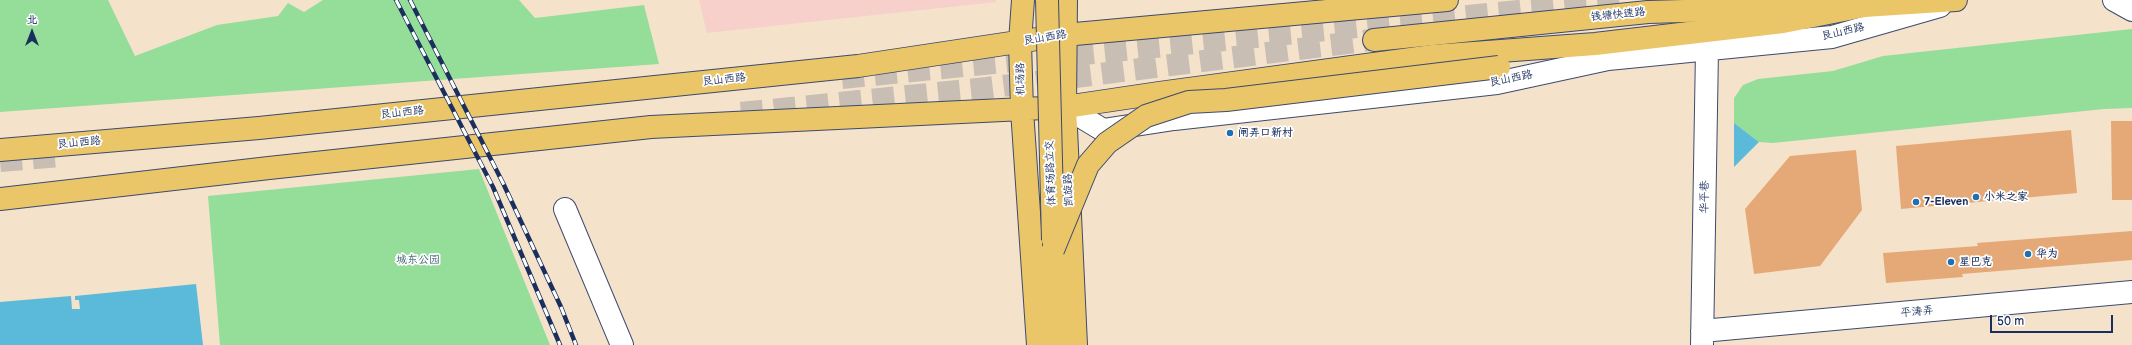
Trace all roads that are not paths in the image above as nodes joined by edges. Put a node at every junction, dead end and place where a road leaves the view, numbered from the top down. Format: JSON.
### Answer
{"nodes":[{"id":1,"x":1023,"y":0,"type":"edge"},
{"id":2,"x":1047,"y":0,"type":"edge"},
{"id":3,"x":1066,"y":0,"type":"edge"},
{"id":4,"x":1447,"y":0,"type":"edge"},
{"id":5,"x":1958,"y":0,"type":"edge"},
{"id":6,"x":2114,"y":0,"type":"edge"},
{"id":7,"x":1864,"y":6,"type":"junction"},
{"id":8,"x":2132,"y":10,"type":"edge"},
{"id":9,"x":1064,"y":34,"type":"junction"},
{"id":10,"x":1374,"y":40,"type":"tunnel mouth"},
{"id":11,"x":1020,"y":42,"type":"junction"},
{"id":12,"x":1595,"y":44,"type":"junction"},
{"id":13,"x":1707,"y":50,"type":"junction"},
{"id":14,"x":1065,"y":107,"type":"junction"},
{"id":15,"x":1022,"y":110,"type":"junction"},
{"id":16,"x":0,"y":150,"type":"edge"},
{"id":17,"x":0,"y":199,"type":"edge"},
{"id":18,"x":565,"y":209,"type":"dead end"},
{"id":19,"x":1053,"y":250,"type":"junction"},
{"id":20,"x":2132,"y":292,"type":"edge"},
{"id":21,"x":1702,"y":338,"type":"edge"},
{"id":22,"x":622,"y":345,"type":"edge"},
{"id":23,"x":1038,"y":345,"type":"edge"},
{"id":24,"x":1060,"y":345,"type":"edge"},
{"id":25,"x":1076,"y":345,"type":"edge"}],
"edges":[{"from":1,"to":11,"type":"main road","name":"机场路"},
{"from":2,"to":19,"type":"main road","name":"体育场路立交","bridge":true},
{"from":3,"to":9,"type":"main road"},
{"from":4,"to":9,"type":"main road","name":"艮山西路"},
{"from":5,"to":7,"type":"main road","name":"艮山西路"},
{"from":5,"to":13,"type":"street","name":"艮山西路"},
{"from":6,"to":8,"type":"street"},
{"from":7,"to":10,"type":"main road","name":"钱塘快速路"},
{"from":7,"to":12,"type":"main road","name":"艮山西路"},
{"from":9,"to":11,"type":"main road","name":"艮山西路"},
{"from":9,"to":14,"type":"main road","name":"凯旋路"},
{"from":11,"to":15,"type":"main road","name":"机场路"},
{"from":11,"to":16,"type":"main road","name":"艮山西路"},
{"from":12,"to":14,"type":"main road","name":"艮山西路"},
{"from":12,"to":19,"type":"main road","bridge":true},
{"from":13,"to":14,"type":"street","name":"艮山西路"},
{"from":13,"to":21,"type":"street","name":"华平巷"},
{"from":14,"to":15,"type":"main road","name":"艮山西路"},
{"from":14,"to":25,"type":"main road","name":"凯旋路"},
{"from":15,"to":17,"type":"main road","name":"艮山西路"},
{"from":15,"to":23,"type":"main road"},
{"from":18,"to":22,"type":"street"},
{"from":19,"to":24,"type":"main road","name":"体育场路立交"},
{"from":20,"to":21,"type":"street","name":"平涛弄"}]}
